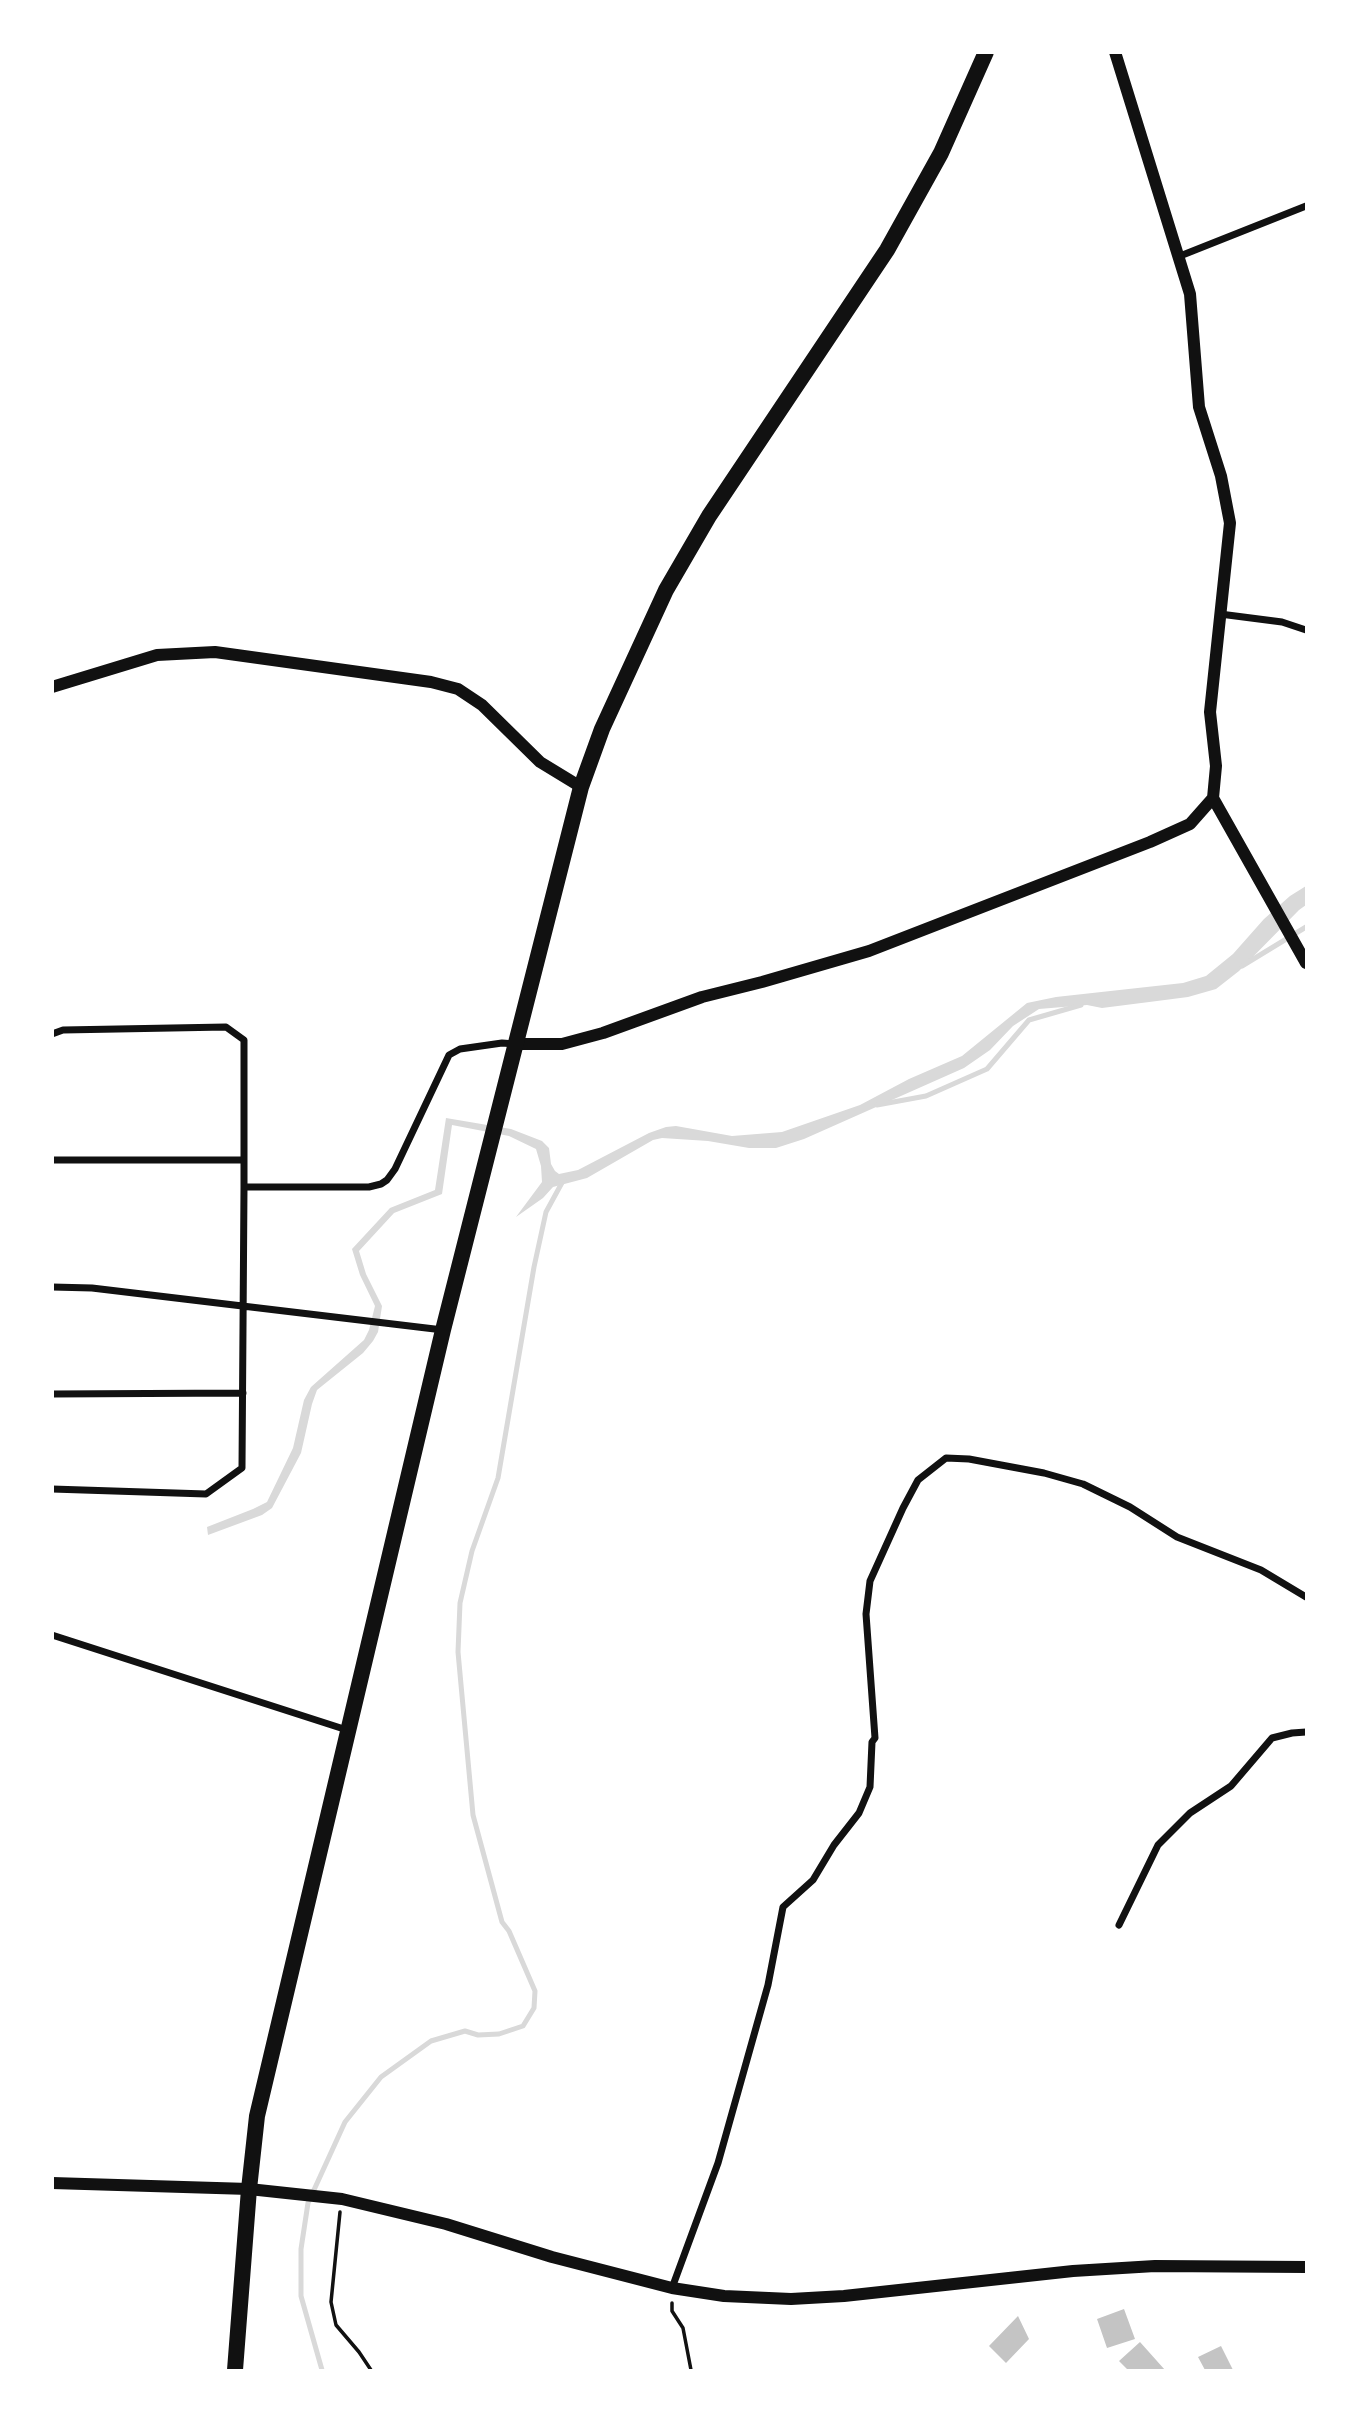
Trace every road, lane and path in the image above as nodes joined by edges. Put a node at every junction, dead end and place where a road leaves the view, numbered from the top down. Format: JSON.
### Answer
{"nodes":[{"id":1,"x":986,"y":52,"type":"edge"},
{"id":2,"x":1115,"y":52,"type":"edge"},
{"id":3,"x":1307,"y":206,"type":"edge"},
{"id":4,"x":1180,"y":256,"type":"junction"},
{"id":5,"x":1219,"y":614,"type":"junction"},
{"id":6,"x":1307,"y":630,"type":"edge"},
{"id":7,"x":52,"y":687,"type":"edge"},
{"id":8,"x":581,"y":787,"type":"junction"},
{"id":9,"x":1213,"y":798,"type":"junction"},
{"id":10,"x":1307,"y":963,"type":"edge"},
{"id":11,"x":52,"y":1034,"type":"edge"},
{"id":12,"x":515,"y":1044,"type":"junction"},
{"id":13,"x":52,"y":1160,"type":"edge"},
{"id":14,"x":243,"y":1160,"type":"junction"},
{"id":15,"x":244,"y":1187,"type":"junction"},
{"id":16,"x":52,"y":1287,"type":"edge"},
{"id":17,"x":244,"y":1305,"type":"junction"},
{"id":18,"x":443,"y":1330,"type":"junction"},
{"id":19,"x":243,"y":1393,"type":"junction"},
{"id":20,"x":52,"y":1394,"type":"edge"},
{"id":21,"x":52,"y":1489,"type":"edge"},
{"id":22,"x":1307,"y":1597,"type":"edge"},
{"id":23,"x":52,"y":1635,"type":"edge"},
{"id":24,"x":347,"y":1730,"type":"junction"},
{"id":25,"x":1307,"y":1732,"type":"edge"},
{"id":26,"x":1119,"y":1925,"type":"dead end"},
{"id":27,"x":52,"y":2183,"type":"edge"},
{"id":28,"x":249,"y":2189,"type":"junction"},
{"id":29,"x":342,"y":2199,"type":"junction"},
{"id":30,"x":1307,"y":2267,"type":"edge"},
{"id":31,"x":672,"y":2288,"type":"junction"},
{"id":32,"x":234,"y":2371,"type":"edge"},
{"id":33,"x":371,"y":2371,"type":"edge"},
{"id":34,"x":691,"y":2371,"type":"edge"}],
"edges":[{"from":1,"to":8,"type":"main road"},
{"from":2,"to":4,"type":"street"},
{"from":3,"to":4,"type":"street"},
{"from":4,"to":5,"type":"street"},
{"from":5,"to":6,"type":"street"},
{"from":5,"to":9,"type":"street"},
{"from":7,"to":8,"type":"street"},
{"from":8,"to":12,"type":"main road"},
{"from":9,"to":10,"type":"street"},
{"from":9,"to":12,"type":"street"},
{"from":11,"to":14,"type":"street"},
{"from":12,"to":15,"type":"street"},
{"from":12,"to":18,"type":"main road"},
{"from":13,"to":14,"type":"street"},
{"from":14,"to":15,"type":"street"},
{"from":15,"to":17,"type":"street"},
{"from":16,"to":17,"type":"street"},
{"from":17,"to":18,"type":"street"},
{"from":17,"to":19,"type":"street"},
{"from":18,"to":24,"type":"main road"},
{"from":19,"to":20,"type":"street"},
{"from":19,"to":21,"type":"street"},
{"from":22,"to":31,"type":"street"},
{"from":23,"to":24,"type":"street"},
{"from":24,"to":28,"type":"main road"},
{"from":25,"to":26,"type":"street"},
{"from":27,"to":28,"type":"street"},
{"from":28,"to":29,"type":"street"},
{"from":28,"to":32,"type":"main road"},
{"from":29,"to":31,"type":"street"},
{"from":29,"to":33,"type":"path"},
{"from":30,"to":31,"type":"street"},
{"from":31,"to":34,"type":"path"}]}
